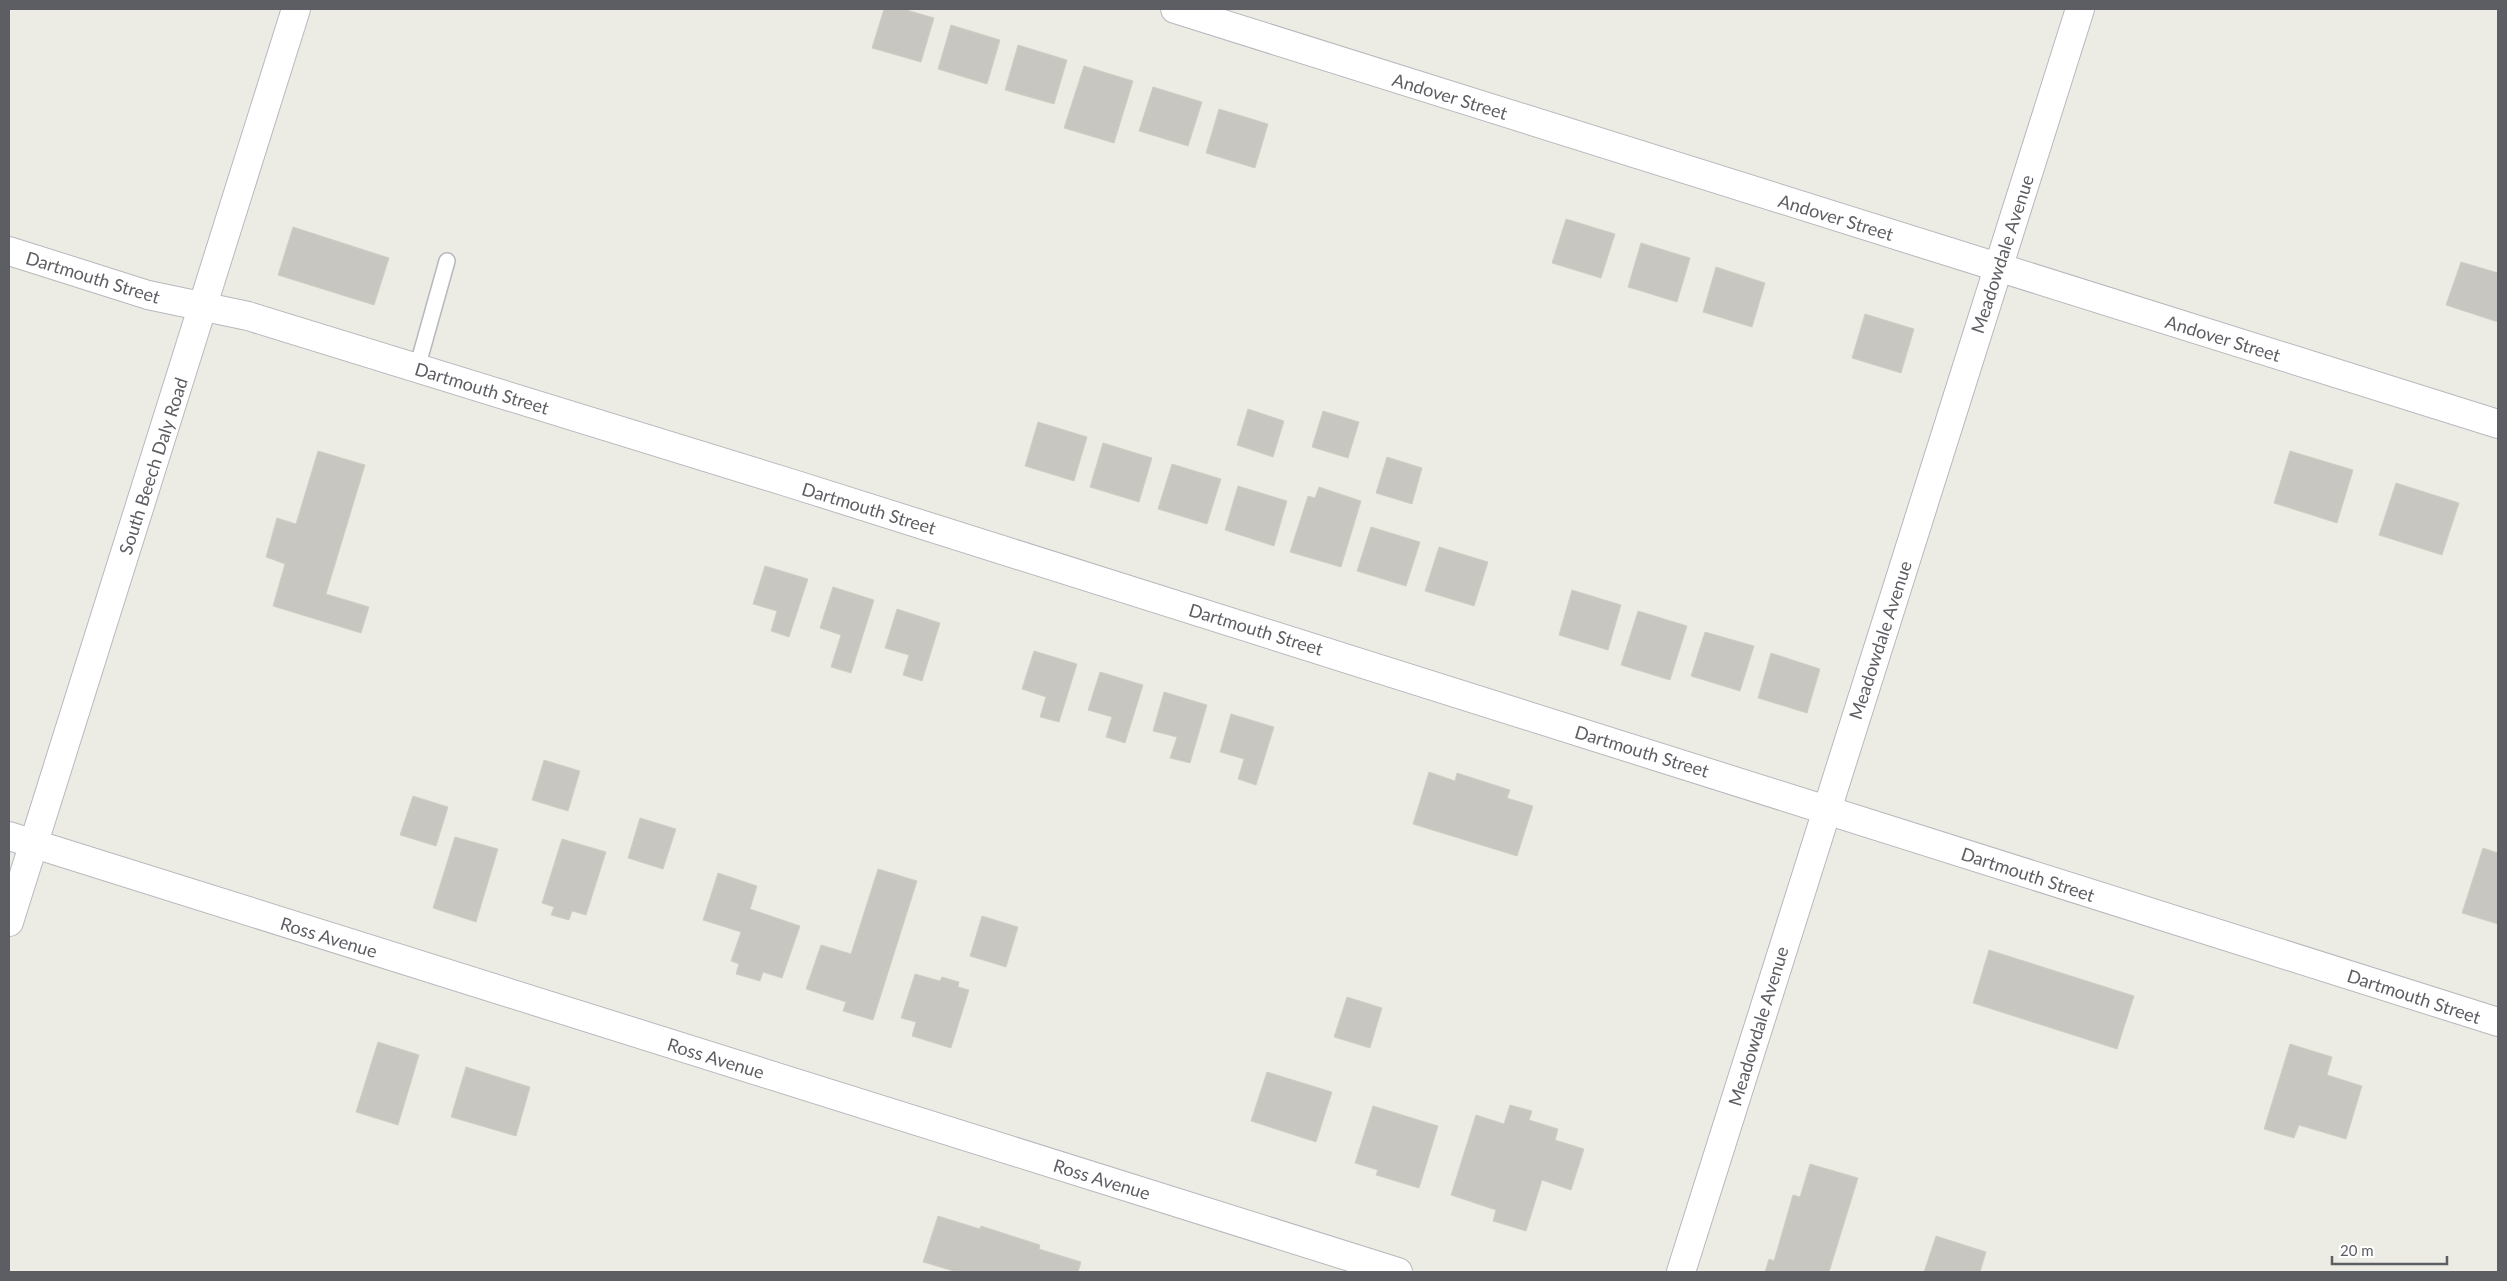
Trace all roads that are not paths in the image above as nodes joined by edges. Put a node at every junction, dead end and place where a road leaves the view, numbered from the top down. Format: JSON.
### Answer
{"nodes":[{"id":1,"x":296,"y":9,"type":"edge"},
{"id":2,"x":1175,"y":9,"type":"edge"},
{"id":3,"x":2080,"y":9,"type":"edge"},
{"id":4,"x":9,"y":251,"type":"edge"},
{"id":5,"x":447,"y":261,"type":"dead end"},
{"id":6,"x":1998,"y":268,"type":"junction"},
{"id":7,"x":204,"y":307,"type":"junction"},
{"id":8,"x":418,"y":368,"type":"junction"},
{"id":9,"x":2498,"y":424,"type":"edge"},
{"id":10,"x":1827,"y":809,"type":"junction"},
{"id":11,"x":21,"y":840,"type":"edge"},
{"id":12,"x":9,"y":922,"type":"edge"},
{"id":13,"x":2498,"y":1022,"type":"edge"},
{"id":14,"x":1398,"y":1272,"type":"edge"},
{"id":15,"x":1681,"y":1272,"type":"edge"}],
"edges":[{"from":1,"to":7,"type":"street","name":"South Beech Daly Road"},
{"from":2,"to":6,"type":"street","name":"Andover Street"},
{"from":3,"to":6,"type":"street","name":"Meadowdale Avenue"},
{"from":4,"to":7,"type":"street","name":"Dartmouth Street"},
{"from":5,"to":8,"type":"lane"},
{"from":6,"to":9,"type":"street","name":"Andover Street"},
{"from":6,"to":10,"type":"street","name":"Meadowdale Avenue"},
{"from":7,"to":8,"type":"street","name":"Dartmouth Street"},
{"from":7,"to":11,"type":"street","name":"South Beech Daly Road"},
{"from":8,"to":10,"type":"street","name":"Dartmouth Street"},
{"from":10,"to":13,"type":"street","name":"Dartmouth Street"},
{"from":10,"to":15,"type":"street","name":"Meadowdale Avenue"},
{"from":11,"to":12,"type":"street","name":"South Beech Daly Road"},
{"from":11,"to":14,"type":"street","name":"Ross Avenue"}]}
